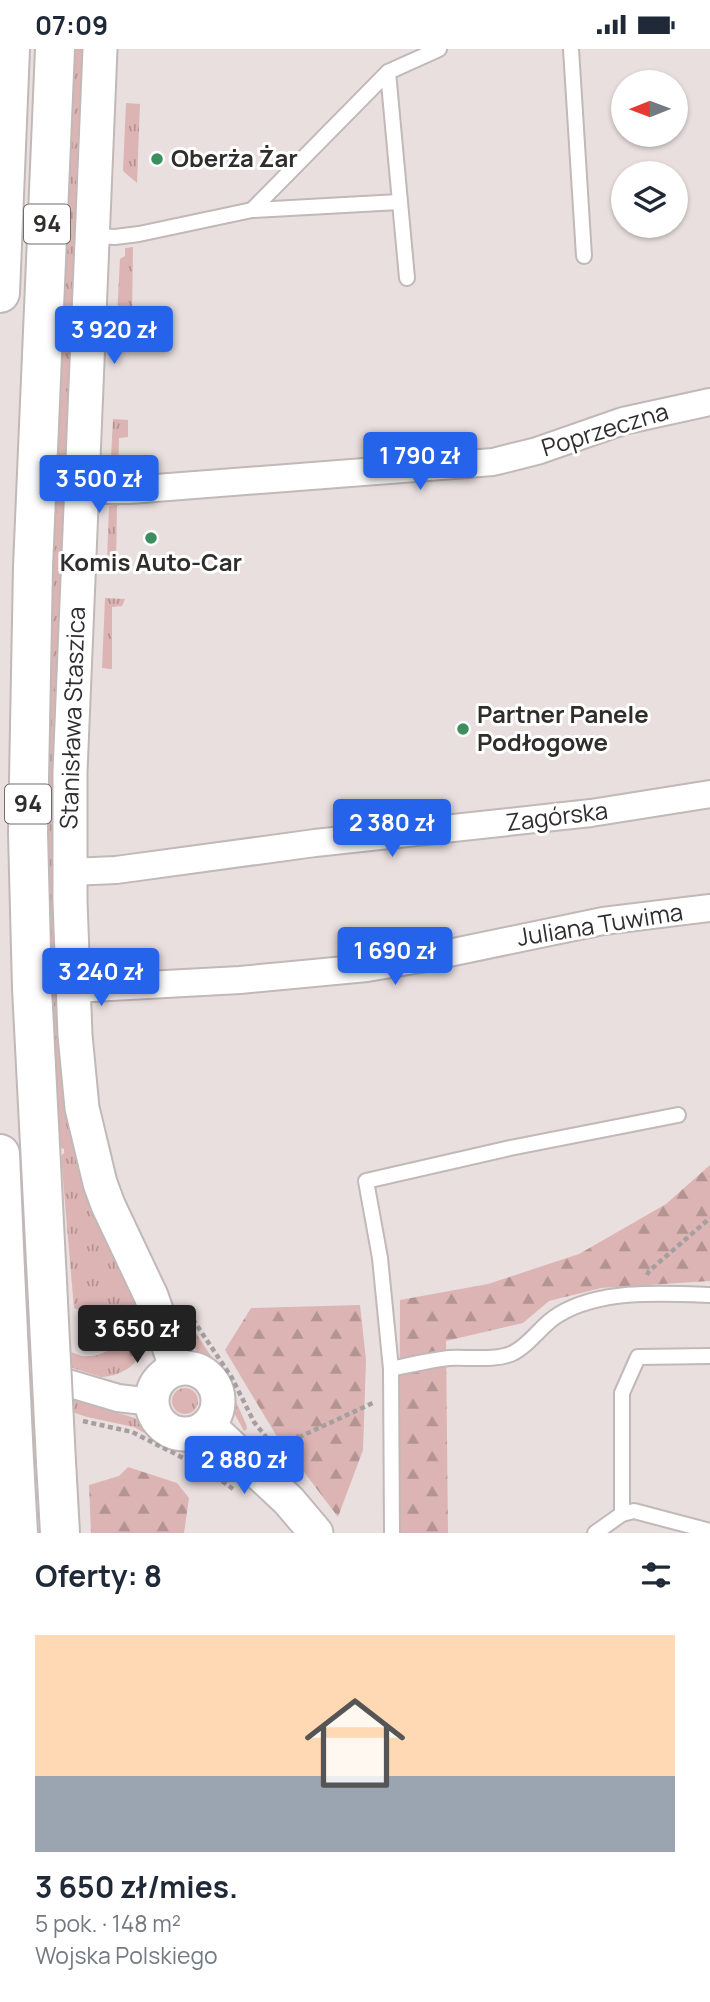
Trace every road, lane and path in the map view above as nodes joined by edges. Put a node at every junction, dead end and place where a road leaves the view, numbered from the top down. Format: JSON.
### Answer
{"nodes":[{"id":1,"x":10,"y":49,"type":"edge"},
{"id":2,"x":55,"y":49,"type":"edge"},
{"id":3,"x":100,"y":49,"type":"edge"},
{"id":4,"x":439,"y":49,"type":"edge"},
{"id":5,"x":571,"y":49,"type":"edge"},
{"id":6,"x":388,"y":72,"type":"junction"},
{"id":7,"x":400,"y":202,"type":"junction"},
{"id":8,"x":252,"y":210,"type":"junction"},
{"id":9,"x":92,"y":236,"type":"junction"},
{"id":10,"x":584,"y":256,"type":"dead end"},
{"id":11,"x":407,"y":278,"type":"dead end"},
{"id":12,"x":0,"y":293,"type":"edge"},
{"id":13,"x":710,"y":402,"type":"edge"},
{"id":14,"x":82,"y":490,"type":"junction"},
{"id":15,"x":710,"y":795,"type":"edge"},
{"id":16,"x":70,"y":872,"type":"junction"},
{"id":17,"x":710,"y":908,"type":"edge"},
{"id":18,"x":73,"y":989,"type":"junction"},
{"id":19,"x":678,"y":1115,"type":"dead end"},
{"id":20,"x":0,"y":1154,"type":"edge"},
{"id":21,"x":710,"y":1218,"type":"edge"},
{"id":22,"x":635,"y":1294,"type":"junction"},
{"id":23,"x":710,"y":1295,"type":"edge"},
{"id":24,"x":121,"y":1307,"type":"dead end"},
{"id":25,"x":93,"y":1308,"type":"dead end"},
{"id":26,"x":710,"y":1356,"type":"edge"},
{"id":27,"x":0,"y":1363,"type":"edge"},
{"id":28,"x":391,"y":1369,"type":"junction"},
{"id":29,"x":177,"y":1370,"type":"junction"},
{"id":30,"x":392,"y":1395,"type":"junction"},
{"id":31,"x":152,"y":1402,"type":"junction"},
{"id":32,"x":246,"y":1406,"type":"dead end"},
{"id":33,"x":75,"y":1419,"type":"dead end"},
{"id":34,"x":208,"y":1425,"type":"junction"},
{"id":35,"x":260,"y":1430,"type":"dead end"},
{"id":36,"x":277,"y":1451,"type":"dead end"},
{"id":37,"x":216,"y":1476,"type":"dead end"},
{"id":38,"x":622,"y":1514,"type":"junction"},
{"id":39,"x":710,"y":1531,"type":"edge"},
{"id":40,"x":18,"y":1533,"type":"edge"},
{"id":41,"x":60,"y":1533,"type":"edge"},
{"id":42,"x":316,"y":1533,"type":"edge"},
{"id":43,"x":392,"y":1533,"type":"edge"},
{"id":44,"x":595,"y":1533,"type":"edge"}],
"edges":[{"from":1,"to":12,"type":"main road","number":"94"},
{"from":2,"to":41,"type":"main road","number":"94","bridge":true},
{"from":3,"to":9,"type":"street","name":"Stanisława Staszica"},
{"from":4,"to":6,"type":"lane"},
{"from":5,"to":10,"type":"lane"},
{"from":6,"to":7,"type":"lane"},
{"from":6,"to":8,"type":"lane"},
{"from":7,"to":8,"type":"lane"},
{"from":7,"to":11,"type":"lane"},
{"from":8,"to":9,"type":"lane"},
{"from":9,"to":14,"type":"street","name":"Stanisława Staszica"},
{"from":13,"to":14,"type":"street","name":"Poprzeczna"},
{"from":14,"to":16,"type":"street","name":"Stanisława Staszica"},
{"from":15,"to":16,"type":"street","name":"Zagórska"},
{"from":16,"to":18,"type":"street","name":"Stanisława Staszica"},
{"from":17,"to":18,"type":"street","name":"Juliana Tuwima"},
{"from":18,"to":29,"type":"street","name":"Stanisława Staszica"},
{"from":19,"to":28,"type":"lane"},
{"from":20,"to":40,"type":"main road","bridge":true},
{"from":21,"to":22,"type":"path"},
{"from":22,"to":23,"type":"lane"},
{"from":22,"to":28,"type":"lane"},
{"from":24,"to":25,"type":"path"},
{"from":26,"to":38,"type":"lane"},
{"from":27,"to":31,"type":"street"},
{"from":28,"to":30,"type":"lane"},
{"from":29,"to":31,"type":"street"},
{"from":29,"to":34,"type":"street"},
{"from":30,"to":36,"type":"path"},
{"from":30,"to":43,"type":"lane"},
{"from":31,"to":34,"type":"street"},
{"from":32,"to":35,"type":"path"},
{"from":33,"to":37,"type":"path"},
{"from":34,"to":42,"type":"street"},
{"from":38,"to":39,"type":"lane"},
{"from":38,"to":44,"type":"lane"}]}
